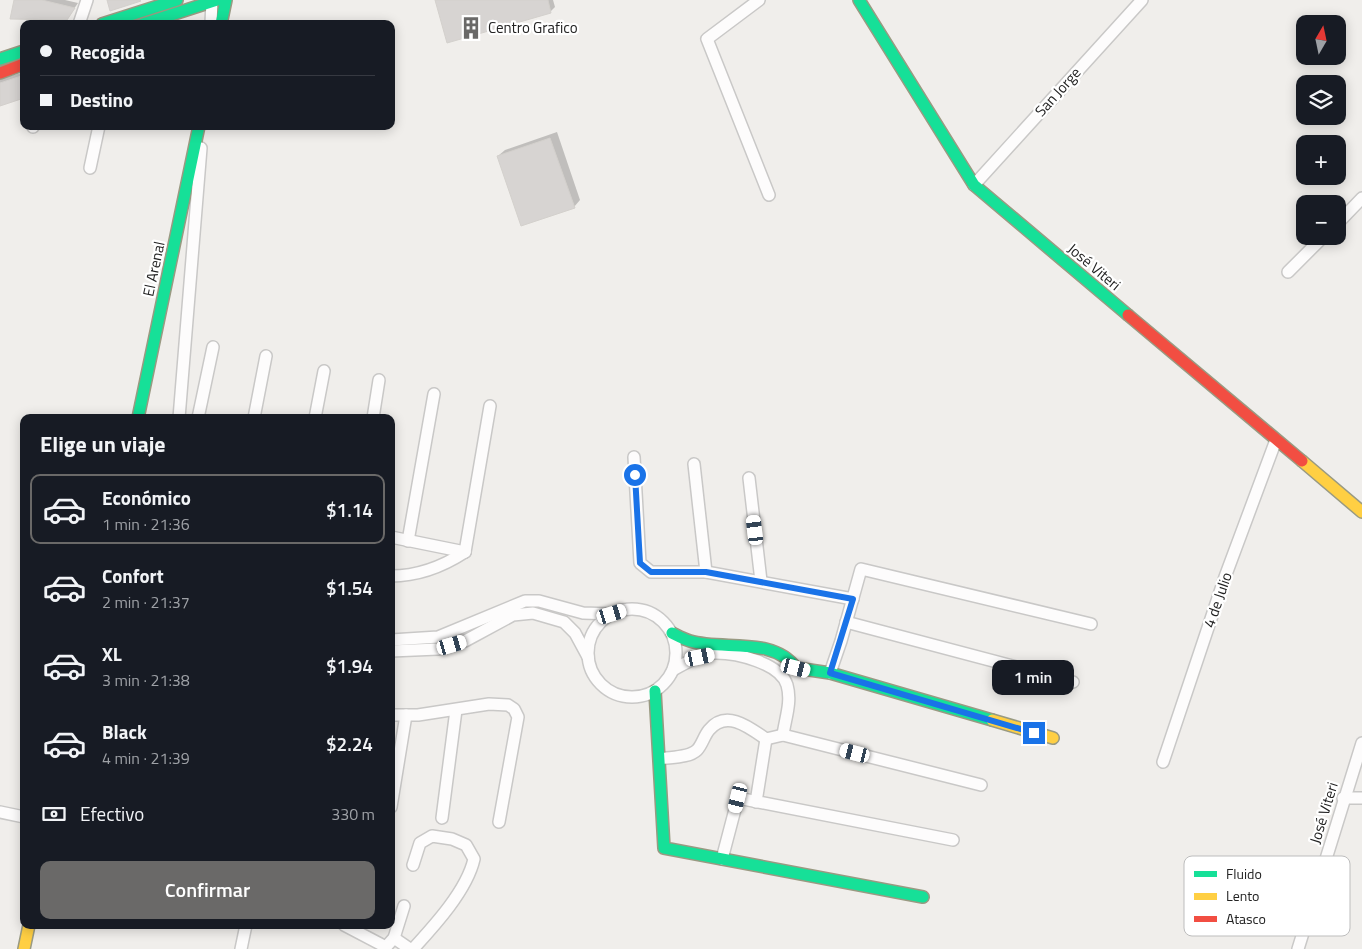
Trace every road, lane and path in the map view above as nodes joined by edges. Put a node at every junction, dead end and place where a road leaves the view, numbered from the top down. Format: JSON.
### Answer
{"nodes":[{"id":1,"x":87,"y":0,"type":"edge"},
{"id":2,"x":177,"y":0,"type":"edge"},
{"id":3,"x":212,"y":0,"type":"edge"},
{"id":4,"x":217,"y":0,"type":"edge"},
{"id":5,"x":226,"y":0,"type":"edge"},
{"id":6,"x":759,"y":0,"type":"edge"},
{"id":7,"x":859,"y":0,"type":"edge"},
{"id":8,"x":1142,"y":0,"type":"edge"},
{"id":9,"x":80,"y":20,"type":"edge"},
{"id":10,"x":114,"y":20,"type":"edge"},
{"id":11,"x":155,"y":20,"type":"edge"},
{"id":12,"x":210,"y":20,"type":"edge"},
{"id":13,"x":222,"y":20,"type":"edge"},
{"id":14,"x":20,"y":52,"type":"edge"},
{"id":15,"x":0,"y":59,"type":"edge"},
{"id":16,"x":20,"y":66,"type":"edge"},
{"id":17,"x":0,"y":73,"type":"edge"},
{"id":18,"x":98,"y":130,"type":"edge"},
{"id":19,"x":200,"y":130,"type":"edge"},
{"id":20,"x":201,"y":130,"type":"edge"},
{"id":21,"x":90,"y":168,"type":"dead end"},
{"id":22,"x":974,"y":185,"type":"junction"},
{"id":23,"x":769,"y":195,"type":"dead end"},
{"id":24,"x":1362,"y":198,"type":"edge"},
{"id":25,"x":1346,"y":214,"type":"edge"},
{"id":26,"x":1315,"y":245,"type":"edge"},
{"id":27,"x":1288,"y":272,"type":"dead end"},
{"id":28,"x":213,"y":347,"type":"dead end"},
{"id":29,"x":266,"y":356,"type":"dead end"},
{"id":30,"x":324,"y":371,"type":"dead end"},
{"id":31,"x":379,"y":380,"type":"dead end"},
{"id":32,"x":434,"y":394,"type":"dead end"},
{"id":33,"x":490,"y":406,"type":"dead end"},
{"id":34,"x":139,"y":414,"type":"edge"},
{"id":35,"x":179,"y":414,"type":"edge"},
{"id":36,"x":199,"y":414,"type":"edge"},
{"id":37,"x":255,"y":414,"type":"edge"},
{"id":38,"x":316,"y":414,"type":"edge"},
{"id":39,"x":374,"y":414,"type":"edge"},
{"id":40,"x":1276,"y":440,"type":"junction"},
{"id":41,"x":634,"y":457,"type":"dead end"},
{"id":42,"x":694,"y":464,"type":"dead end"},
{"id":43,"x":749,"y":478,"type":"dead end"},
{"id":44,"x":1362,"y":512,"type":"edge"},
{"id":45,"x":395,"y":538,"type":"edge"},
{"id":46,"x":408,"y":541,"type":"junction"},
{"id":47,"x":465,"y":552,"type":"junction"},
{"id":48,"x":706,"y":572,"type":"junction"},
{"id":49,"x":395,"y":576,"type":"edge"},
{"id":50,"x":761,"y":582,"type":"junction"},
{"id":51,"x":853,"y":599,"type":"junction"},
{"id":52,"x":612,"y":614,"type":"junction"},
{"id":53,"x":846,"y":622,"type":"junction"},
{"id":54,"x":1091,"y":624,"type":"dead end"},
{"id":55,"x":469,"y":626,"type":"junction"},
{"id":56,"x":672,"y":633,"type":"junction"},
{"id":57,"x":473,"y":637,"type":"junction"},
{"id":58,"x":395,"y":640,"type":"edge"},
{"id":59,"x":395,"y":652,"type":"edge"},
{"id":60,"x":588,"y":657,"type":"junction"},
{"id":61,"x":796,"y":668,"type":"junction"},
{"id":62,"x":673,"y":670,"type":"junction"},
{"id":63,"x":830,"y":673,"type":"junction"},
{"id":64,"x":784,"y":678,"type":"junction"},
{"id":65,"x":1073,"y":682,"type":"dead end"},
{"id":66,"x":655,"y":691,"type":"junction"},
{"id":67,"x":456,"y":710,"type":"junction"},
{"id":68,"x":395,"y":715,"type":"edge"},
{"id":69,"x":406,"y":715,"type":"junction"},
{"id":70,"x":783,"y":735,"type":"junction"},
{"id":71,"x":1053,"y":738,"type":"dead end"},
{"id":72,"x":766,"y":739,"type":"junction"},
{"id":73,"x":1362,"y":743,"type":"edge"},
{"id":74,"x":660,"y":759,"type":"junction"},
{"id":75,"x":1163,"y":762,"type":"dead end"},
{"id":76,"x":395,"y":782,"type":"edge"},
{"id":77,"x":980,"y":785,"type":"dead end"},
{"id":78,"x":1343,"y":798,"type":"junction"},
{"id":79,"x":1362,"y":798,"type":"edge"},
{"id":80,"x":756,"y":802,"type":"junction"},
{"id":81,"x":0,"y":812,"type":"edge"},
{"id":82,"x":20,"y":816,"type":"edge"},
{"id":83,"x":442,"y":818,"type":"dead end"},
{"id":84,"x":499,"y":822,"type":"dead end"},
{"id":85,"x":953,"y":840,"type":"dead end"},
{"id":86,"x":1326,"y":856,"type":"edge"},
{"id":87,"x":722,"y":859,"type":"junction"},
{"id":88,"x":413,"y":865,"type":"dead end"},
{"id":89,"x":924,"y":897,"type":"dead end"},
{"id":90,"x":404,"y":906,"type":"dead end"},
{"id":91,"x":396,"y":921,"type":"edge"},
{"id":92,"x":28,"y":929,"type":"edge"},
{"id":93,"x":245,"y":929,"type":"edge"},
{"id":94,"x":353,"y":929,"type":"edge"},
{"id":95,"x":393,"y":929,"type":"edge"},
{"id":96,"x":1302,"y":936,"type":"edge"},
{"id":97,"x":388,"y":945,"type":"edge"},
{"id":98,"x":24,"y":949,"type":"edge"},
{"id":99,"x":241,"y":949,"type":"edge"},
{"id":100,"x":410,"y":949,"type":"edge"},
{"id":101,"x":413,"y":949,"type":"edge"},
{"id":102,"x":1298,"y":949,"type":"edge"}],
"edges":[{"from":1,"to":9,"type":"street"},
{"from":2,"to":10,"type":"street"},
{"from":3,"to":12,"type":"street"},
{"from":4,"to":11,"type":"street"},
{"from":5,"to":13,"type":"street"},
{"from":6,"to":23,"type":"street"},
{"from":7,"to":22,"type":"street","name":"José Viteri"},
{"from":8,"to":22,"type":"street","name":"San Jorge"},
{"from":14,"to":15,"type":"street"},
{"from":16,"to":17,"type":"street"},
{"from":18,"to":21,"type":"street"},
{"from":19,"to":34,"type":"street","name":"El Arenal"},
{"from":20,"to":35,"type":"street"},
{"from":22,"to":40,"type":"street","name":"José Viteri"},
{"from":24,"to":25,"type":"street"},
{"from":26,"to":27,"type":"street"},
{"from":28,"to":36,"type":"street"},
{"from":29,"to":37,"type":"street"},
{"from":30,"to":38,"type":"street"},
{"from":31,"to":39,"type":"street"},
{"from":32,"to":46,"type":"street"},
{"from":33,"to":47,"type":"street"},
{"from":40,"to":44,"type":"street","name":"José Viteri"},
{"from":40,"to":75,"type":"street","name":"4 de Julio"},
{"from":41,"to":48,"type":"street"},
{"from":42,"to":48,"type":"street"},
{"from":43,"to":50,"type":"street"},
{"from":45,"to":46,"type":"street"},
{"from":46,"to":47,"type":"street"},
{"from":47,"to":49,"type":"street"},
{"from":48,"to":50,"type":"street"},
{"from":50,"to":51,"type":"street"},
{"from":51,"to":53,"type":"street"},
{"from":51,"to":54,"type":"street"},
{"from":52,"to":55,"type":"street"},
{"from":52,"to":56,"type":"street"},
{"from":52,"to":60,"type":"street"},
{"from":53,"to":63,"type":"street"},
{"from":53,"to":65,"type":"street"},
{"from":55,"to":57,"type":"street"},
{"from":55,"to":58,"type":"street"},
{"from":56,"to":61,"type":"street"},
{"from":56,"to":62,"type":"street"},
{"from":57,"to":59,"type":"street"},
{"from":57,"to":60,"type":"street"},
{"from":60,"to":66,"type":"street"},
{"from":61,"to":63,"type":"street"},
{"from":61,"to":64,"type":"street"},
{"from":62,"to":64,"type":"street"},
{"from":62,"to":66,"type":"street"},
{"from":63,"to":71,"type":"street"},
{"from":64,"to":70,"type":"street"},
{"from":66,"to":74,"type":"street"},
{"from":67,"to":69,"type":"street"},
{"from":67,"to":83,"type":"street"},
{"from":67,"to":84,"type":"street"},
{"from":68,"to":69,"type":"street"},
{"from":69,"to":76,"type":"street"},
{"from":70,"to":72,"type":"street"},
{"from":70,"to":77,"type":"street"},
{"from":72,"to":74,"type":"street"},
{"from":72,"to":80,"type":"street"},
{"from":73,"to":78,"type":"street","name":"José Viteri"},
{"from":74,"to":87,"type":"street"},
{"from":78,"to":79,"type":"street"},
{"from":78,"to":86,"type":"street","name":"José Viteri"},
{"from":80,"to":85,"type":"street"},
{"from":80,"to":87,"type":"street"},
{"from":81,"to":82,"type":"street"},
{"from":87,"to":89,"type":"street"},
{"from":88,"to":101,"type":"street"},
{"from":90,"to":91,"type":"street"},
{"from":92,"to":98,"type":"street"},
{"from":93,"to":99,"type":"street"},
{"from":94,"to":97,"type":"street"},
{"from":95,"to":97,"type":"street"},
{"from":96,"to":102,"type":"street","name":"José Viteri"},
{"from":97,"to":100,"type":"street"}]}
